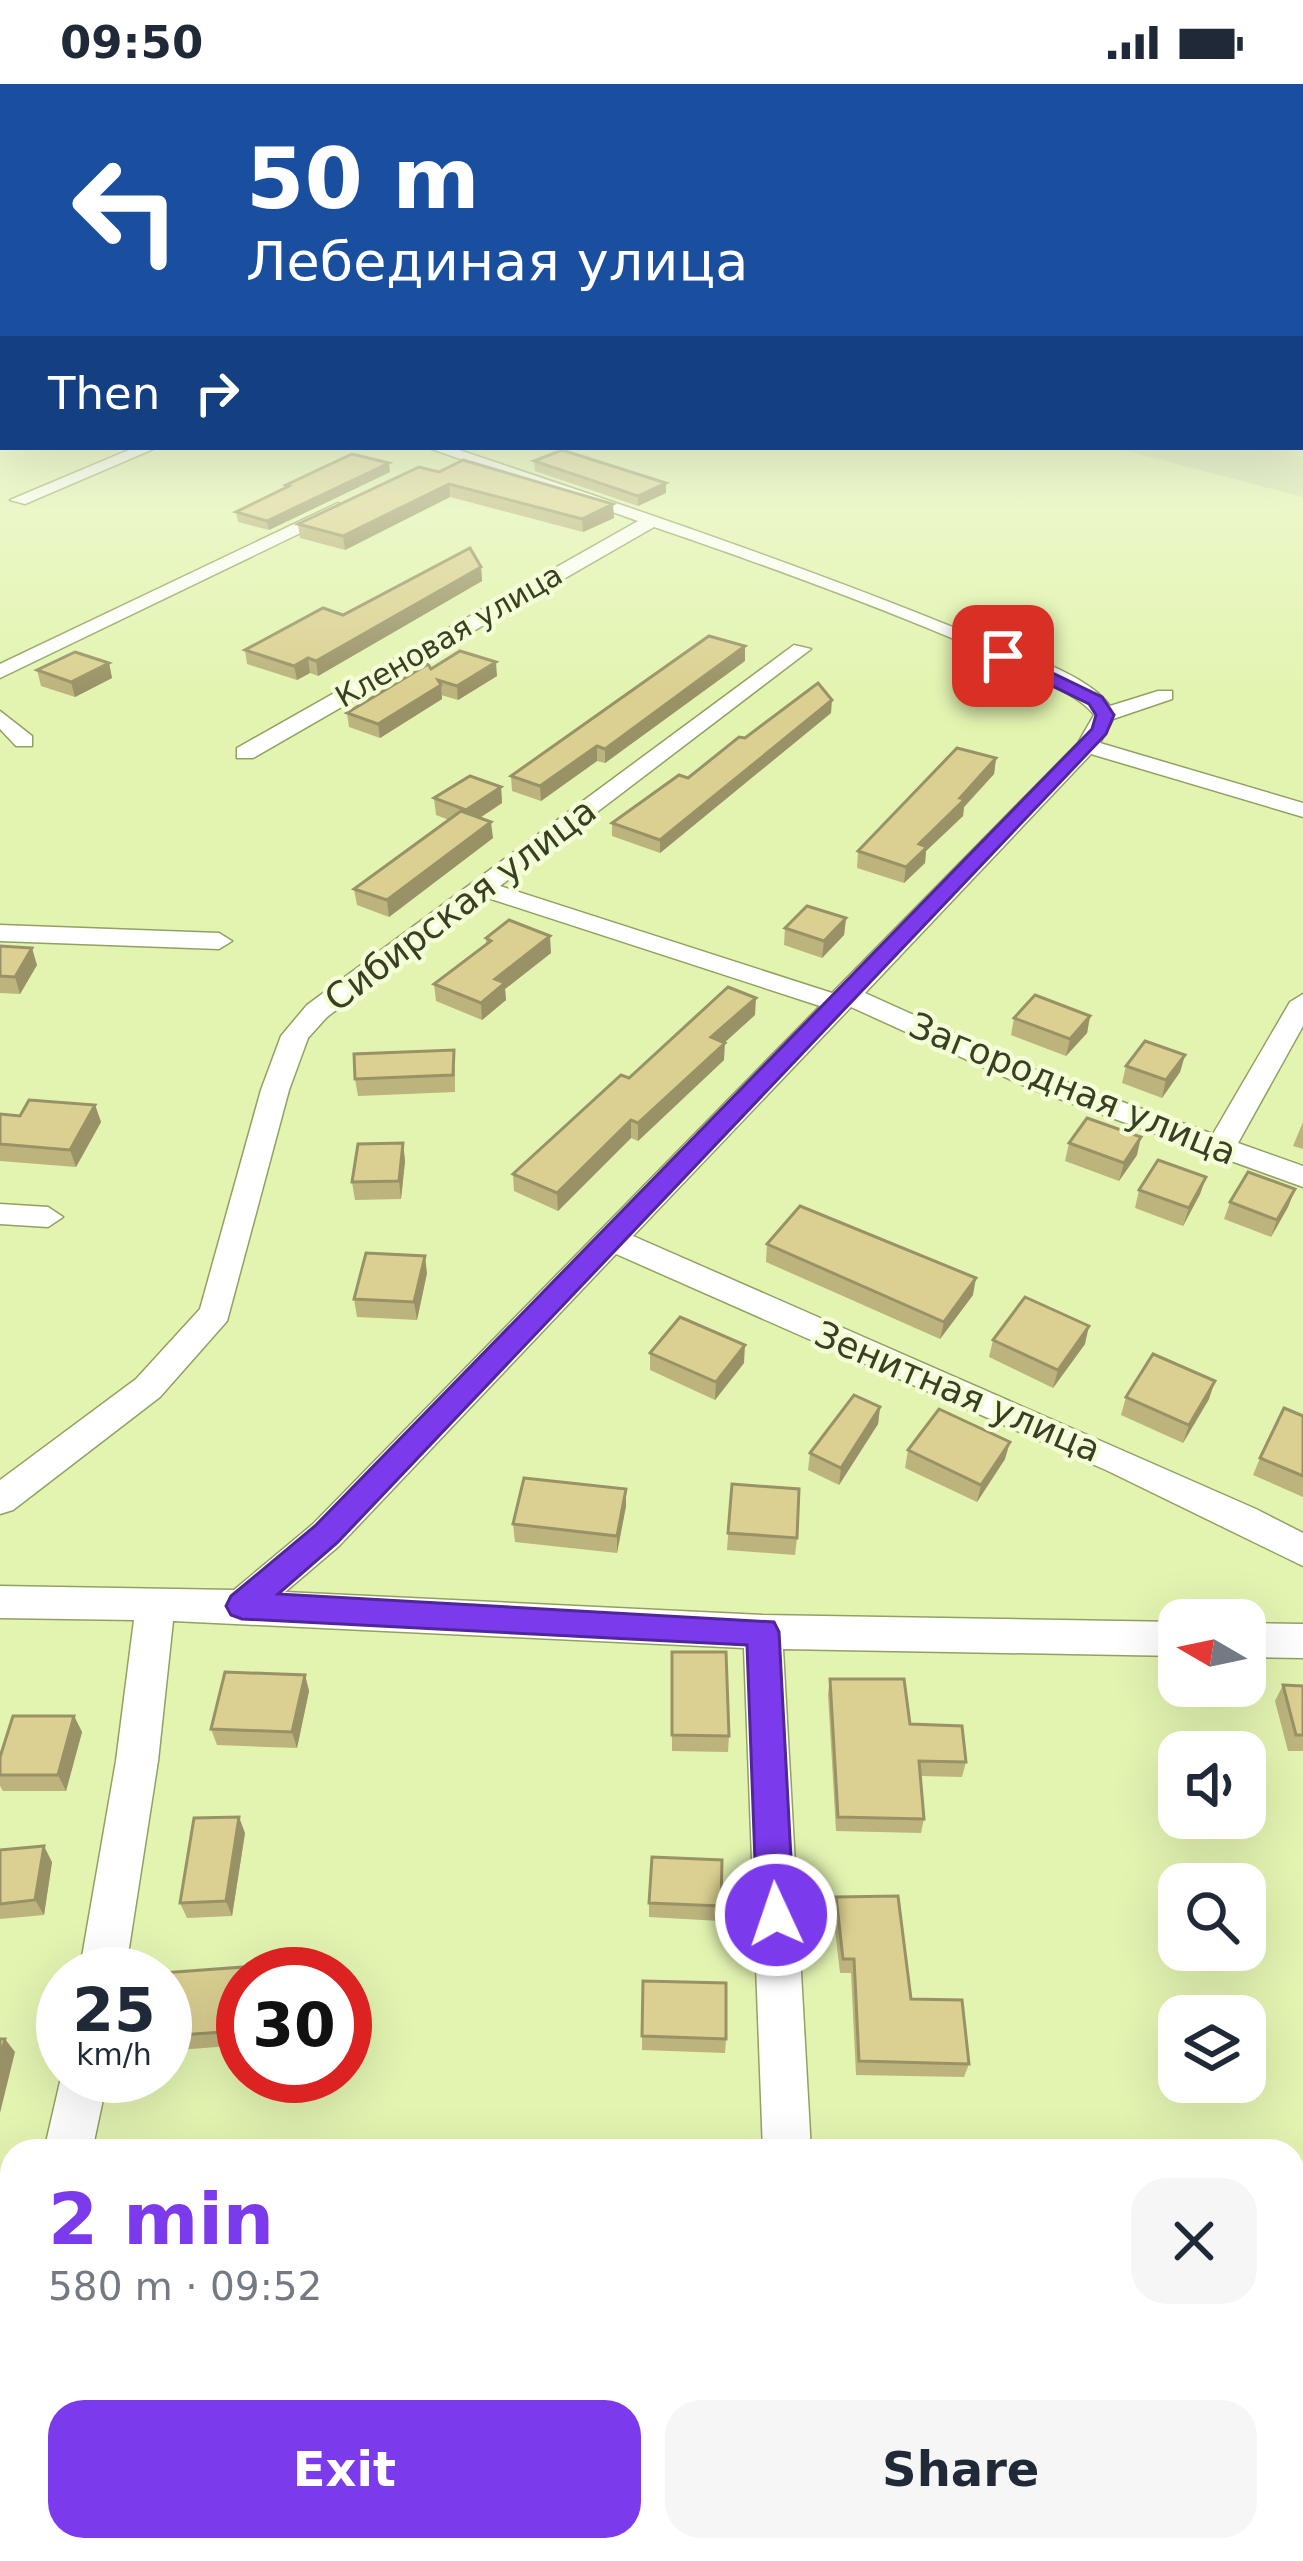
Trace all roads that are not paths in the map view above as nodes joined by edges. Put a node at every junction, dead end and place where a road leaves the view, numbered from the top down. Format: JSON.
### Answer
{"nodes":[{"id":1,"x":111,"y":463,"type":"edge"},
{"id":2,"x":464,"y":463,"type":"edge"},
{"id":3,"x":366,"y":495,"type":"edge"},
{"id":4,"x":19,"y":500,"type":"dead end"},
{"id":5,"x":653,"y":520,"type":"junction"},
{"id":6,"x":802,"y":649,"type":"dead end"},
{"id":7,"x":0,"y":672,"type":"edge"},
{"id":8,"x":1165,"y":695,"type":"dead end"},
{"id":9,"x":1105,"y":715,"type":"junction"},
{"id":10,"x":0,"y":717,"type":"edge"},
{"id":11,"x":24,"y":741,"type":"dead end"},
{"id":12,"x":1087,"y":746,"type":"junction"},
{"id":13,"x":245,"y":753,"type":"dead end"},
{"id":14,"x":1154,"y":768,"type":"junction"},
{"id":15,"x":1050,"y":784,"type":"junction"},
{"id":16,"x":1303,"y":810,"type":"edge"},
{"id":17,"x":479,"y":887,"type":"junction"},
{"id":18,"x":0,"y":933,"type":"edge"},
{"id":19,"x":219,"y":940,"type":"dead end"},
{"id":20,"x":840,"y":999,"type":"junction"},
{"id":21,"x":1303,"y":1003,"type":"edge"},
{"id":22,"x":1220,"y":1148,"type":"junction"},
{"id":23,"x":1303,"y":1177,"type":"edge"},
{"id":24,"x":0,"y":1214,"type":"edge"},
{"id":25,"x":48,"y":1217,"type":"dead end"},
{"id":26,"x":609,"y":1238,"type":"junction"},
{"id":27,"x":0,"y":1501,"type":"edge"},
{"id":28,"x":1303,"y":1552,"type":"edge"},
{"id":29,"x":0,"y":1601,"type":"edge"},
{"id":30,"x":155,"y":1606,"type":"junction"},
{"id":31,"x":242,"y":1606,"type":"junction"},
{"id":32,"x":763,"y":1632,"type":"junction"},
{"id":33,"x":1158,"y":1639,"type":"edge"},
{"id":34,"x":1266,"y":1640,"type":"edge"},
{"id":35,"x":1303,"y":1641,"type":"edge"},
{"id":36,"x":106,"y":1947,"type":"edge"},
{"id":37,"x":78,"y":2103,"type":"edge"},
{"id":38,"x":71,"y":2139,"type":"edge"},
{"id":39,"x":786,"y":2139,"type":"edge"}],
"edges":[{"from":1,"to":4,"type":"street"},
{"from":2,"to":5,"type":"street"},
{"from":3,"to":7,"type":"street"},
{"from":5,"to":9,"type":"street"},
{"from":5,"to":13,"type":"street","name":"Кленовая улица"},
{"from":6,"to":17,"type":"street","name":"Сибирская улица"},
{"from":8,"to":9,"type":"street"},
{"from":9,"to":12,"type":"street"},
{"from":10,"to":11,"type":"street"},
{"from":12,"to":14,"type":"street"},
{"from":12,"to":15,"type":"street"},
{"from":14,"to":15,"type":"street"},
{"from":14,"to":16,"type":"street"},
{"from":15,"to":20,"type":"street"},
{"from":17,"to":20,"type":"street","name":"Загородная улица"},
{"from":17,"to":27,"type":"street","name":"Сибирская улица"},
{"from":18,"to":19,"type":"street"},
{"from":20,"to":22,"type":"street","name":"Загородная улица"},
{"from":20,"to":26,"type":"street"},
{"from":21,"to":22,"type":"street"},
{"from":22,"to":23,"type":"street","name":"Загородная улица"},
{"from":24,"to":25,"type":"street"},
{"from":26,"to":28,"type":"street","name":"Зенитная улица"},
{"from":26,"to":31,"type":"street"},
{"from":29,"to":30,"type":"street"},
{"from":30,"to":31,"type":"street"},
{"from":30,"to":36,"type":"street"},
{"from":31,"to":32,"type":"street"},
{"from":32,"to":33,"type":"street"},
{"from":32,"to":39,"type":"street"},
{"from":34,"to":35,"type":"street"},
{"from":37,"to":38,"type":"street"}]}
